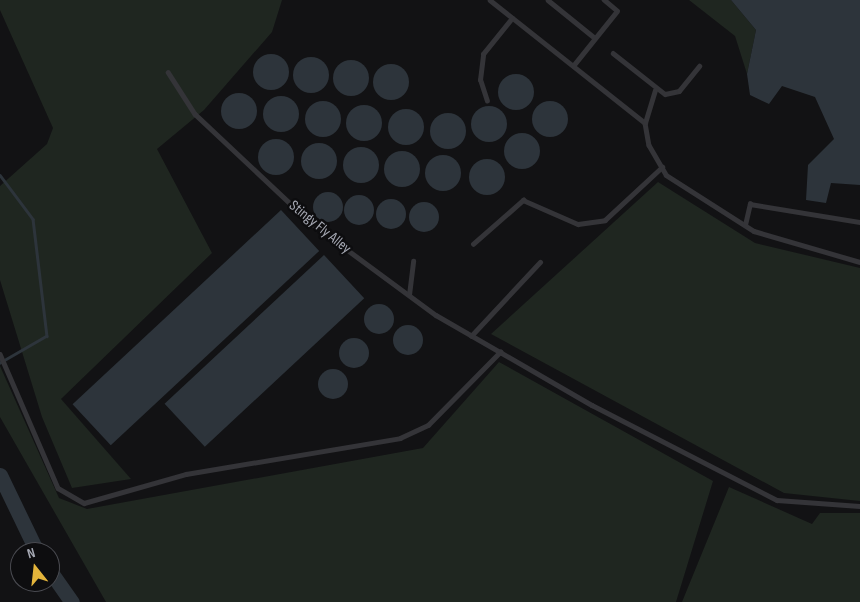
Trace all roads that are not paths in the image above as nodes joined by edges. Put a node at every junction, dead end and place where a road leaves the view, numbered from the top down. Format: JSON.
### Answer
{"nodes":[{"id":1,"x":490,"y":0,"type":"edge"},
{"id":2,"x":548,"y":0,"type":"edge"},
{"id":3,"x":604,"y":0,"type":"edge"},
{"id":4,"x":512,"y":18,"type":"junction"},
{"id":5,"x":595,"y":38,"type":"junction"},
{"id":6,"x":613,"y":53,"type":"dead end"},
{"id":7,"x":573,"y":66,"type":"junction"},
{"id":8,"x":699,"y":66,"type":"dead end"},
{"id":9,"x":168,"y":72,"type":"dead end"},
{"id":10,"x":655,"y":90,"type":"junction"},
{"id":11,"x":488,"y":101,"type":"dead end"},
{"id":12,"x":645,"y":123,"type":"junction"},
{"id":13,"x":662,"y":167,"type":"junction"},
{"id":14,"x":860,"y":222,"type":"edge"},
{"id":15,"x":744,"y":225,"type":"junction"},
{"id":16,"x":473,"y":244,"type":"dead end"},
{"id":17,"x":413,"y":261,"type":"dead end"},
{"id":18,"x":540,"y":262,"type":"dead end"},
{"id":19,"x":860,"y":262,"type":"edge"},
{"id":20,"x":409,"y":295,"type":"junction"},
{"id":21,"x":471,"y":336,"type":"junction"},
{"id":22,"x":500,"y":352,"type":"junction"},
{"id":23,"x":0,"y":354,"type":"edge"},
{"id":24,"x":860,"y":506,"type":"edge"}],
"edges":[{"from":1,"to":4,"type":"lane"},
{"from":2,"to":5,"type":"lane"},
{"from":3,"to":5,"type":"lane"},
{"from":4,"to":7,"type":"lane"},
{"from":4,"to":11,"type":"lane"},
{"from":5,"to":7,"type":"lane"},
{"from":6,"to":10,"type":"lane"},
{"from":7,"to":12,"type":"lane"},
{"from":8,"to":10,"type":"lane"},
{"from":9,"to":20,"type":"lane","name":"Stingy Fly Alley"},
{"from":10,"to":12,"type":"lane"},
{"from":12,"to":13,"type":"lane"},
{"from":13,"to":15,"type":"lane"},
{"from":13,"to":16,"type":"lane"},
{"from":14,"to":15,"type":"lane"},
{"from":15,"to":19,"type":"lane"},
{"from":17,"to":20,"type":"lane"},
{"from":18,"to":21,"type":"lane"},
{"from":20,"to":21,"type":"lane","name":"Stingy Fly Alley"},
{"from":21,"to":22,"type":"lane","name":"Stingy Fly Alley"},
{"from":22,"to":23,"type":"lane"},
{"from":22,"to":24,"type":"lane","name":"Stingy Fly Alley"}]}
